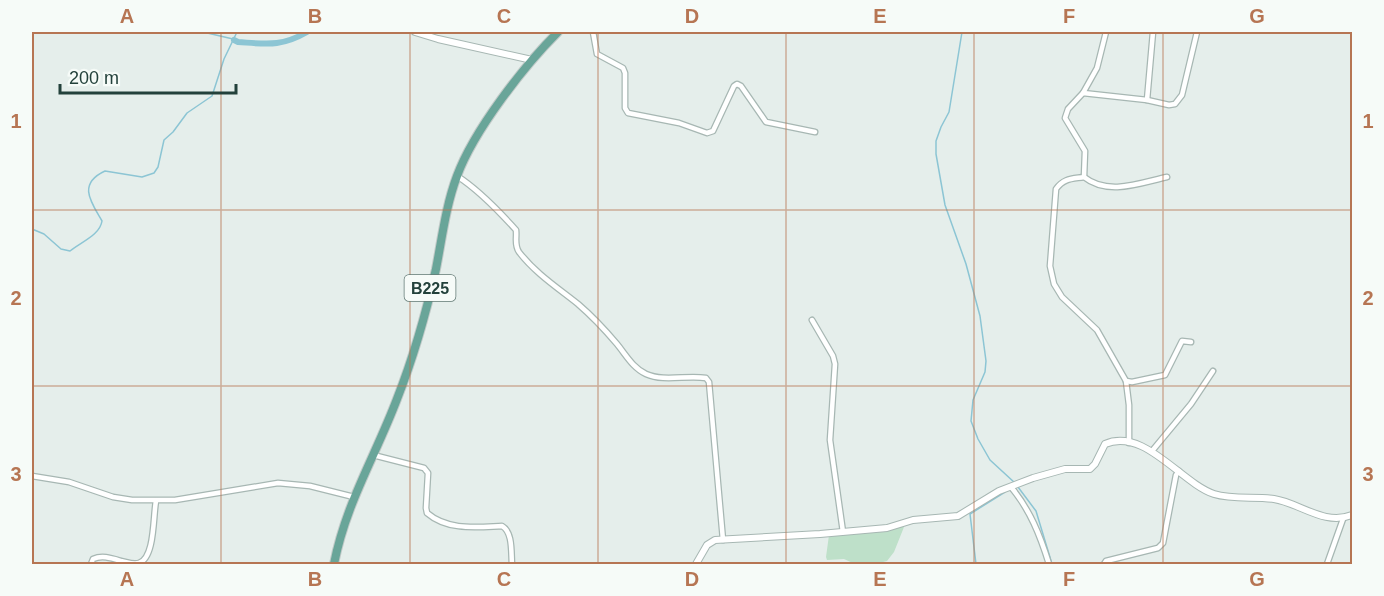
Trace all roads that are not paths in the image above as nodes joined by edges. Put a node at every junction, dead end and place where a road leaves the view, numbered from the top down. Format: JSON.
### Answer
{"nodes":[{"id":1,"x":415,"y":32,"type":"edge"},
{"id":2,"x":558,"y":32,"type":"edge"},
{"id":3,"x":593,"y":32,"type":"edge"},
{"id":4,"x":1106,"y":32,"type":"edge"},
{"id":5,"x":1153,"y":32,"type":"edge"},
{"id":6,"x":1197,"y":32,"type":"edge"},
{"id":7,"x":532,"y":60,"type":"junction"},
{"id":8,"x":1083,"y":93,"type":"junction"},
{"id":9,"x":1147,"y":100,"type":"junction"},
{"id":10,"x":815,"y":132,"type":"dead end"},
{"id":11,"x":457,"y":176,"type":"junction"},
{"id":12,"x":1084,"y":177,"type":"junction"},
{"id":13,"x":1167,"y":177,"type":"dead end"},
{"id":14,"x":812,"y":320,"type":"dead end"},
{"id":15,"x":1191,"y":342,"type":"dead end"},
{"id":16,"x":1213,"y":371,"type":"dead end"},
{"id":17,"x":1126,"y":381,"type":"junction"},
{"id":18,"x":1129,"y":443,"type":"junction"},
{"id":19,"x":1152,"y":452,"type":"junction"},
{"id":20,"x":372,"y":455,"type":"junction"},
{"id":21,"x":1179,"y":471,"type":"junction"},
{"id":22,"x":32,"y":477,"type":"edge"},
{"id":23,"x":1011,"y":487,"type":"junction"},
{"id":24,"x":354,"y":497,"type":"junction"},
{"id":25,"x":156,"y":501,"type":"junction"},
{"id":26,"x":1353,"y":516,"type":"edge"},
{"id":27,"x":1343,"y":519,"type":"junction"},
{"id":28,"x":843,"y":532,"type":"junction"},
{"id":29,"x":723,"y":540,"type":"junction"},
{"id":30,"x":91,"y":564,"type":"edge"},
{"id":31,"x":334,"y":564,"type":"edge"},
{"id":32,"x":512,"y":564,"type":"edge"},
{"id":33,"x":696,"y":564,"type":"edge"},
{"id":34,"x":1049,"y":564,"type":"edge"},
{"id":35,"x":1104,"y":564,"type":"edge"},
{"id":36,"x":1327,"y":564,"type":"edge"}],
"edges":[{"from":1,"to":7,"type":"street"},
{"from":2,"to":7,"type":"main road","number":"B225"},
{"from":3,"to":10,"type":"street"},
{"from":4,"to":8,"type":"street"},
{"from":5,"to":9,"type":"street"},
{"from":6,"to":9,"type":"street"},
{"from":7,"to":11,"type":"main road","number":"B225"},
{"from":8,"to":9,"type":"street"},
{"from":8,"to":12,"type":"street"},
{"from":11,"to":20,"type":"main road","number":"B225"},
{"from":11,"to":29,"type":"street"},
{"from":12,"to":13,"type":"street"},
{"from":12,"to":17,"type":"street"},
{"from":14,"to":28,"type":"street"},
{"from":15,"to":17,"type":"street"},
{"from":16,"to":19,"type":"street"},
{"from":17,"to":18,"type":"street"},
{"from":18,"to":19,"type":"street"},
{"from":18,"to":23,"type":"street"},
{"from":19,"to":21,"type":"street"},
{"from":20,"to":24,"type":"main road","number":"B225"},
{"from":20,"to":32,"type":"street"},
{"from":21,"to":27,"type":"street"},
{"from":21,"to":35,"type":"street"},
{"from":22,"to":25,"type":"street"},
{"from":23,"to":28,"type":"street"},
{"from":23,"to":34,"type":"street"},
{"from":24,"to":25,"type":"street"},
{"from":24,"to":31,"type":"main road","number":"B225"},
{"from":25,"to":30,"type":"street"},
{"from":26,"to":27,"type":"street"},
{"from":27,"to":36,"type":"street"},
{"from":28,"to":29,"type":"street"},
{"from":29,"to":33,"type":"street"}]}
